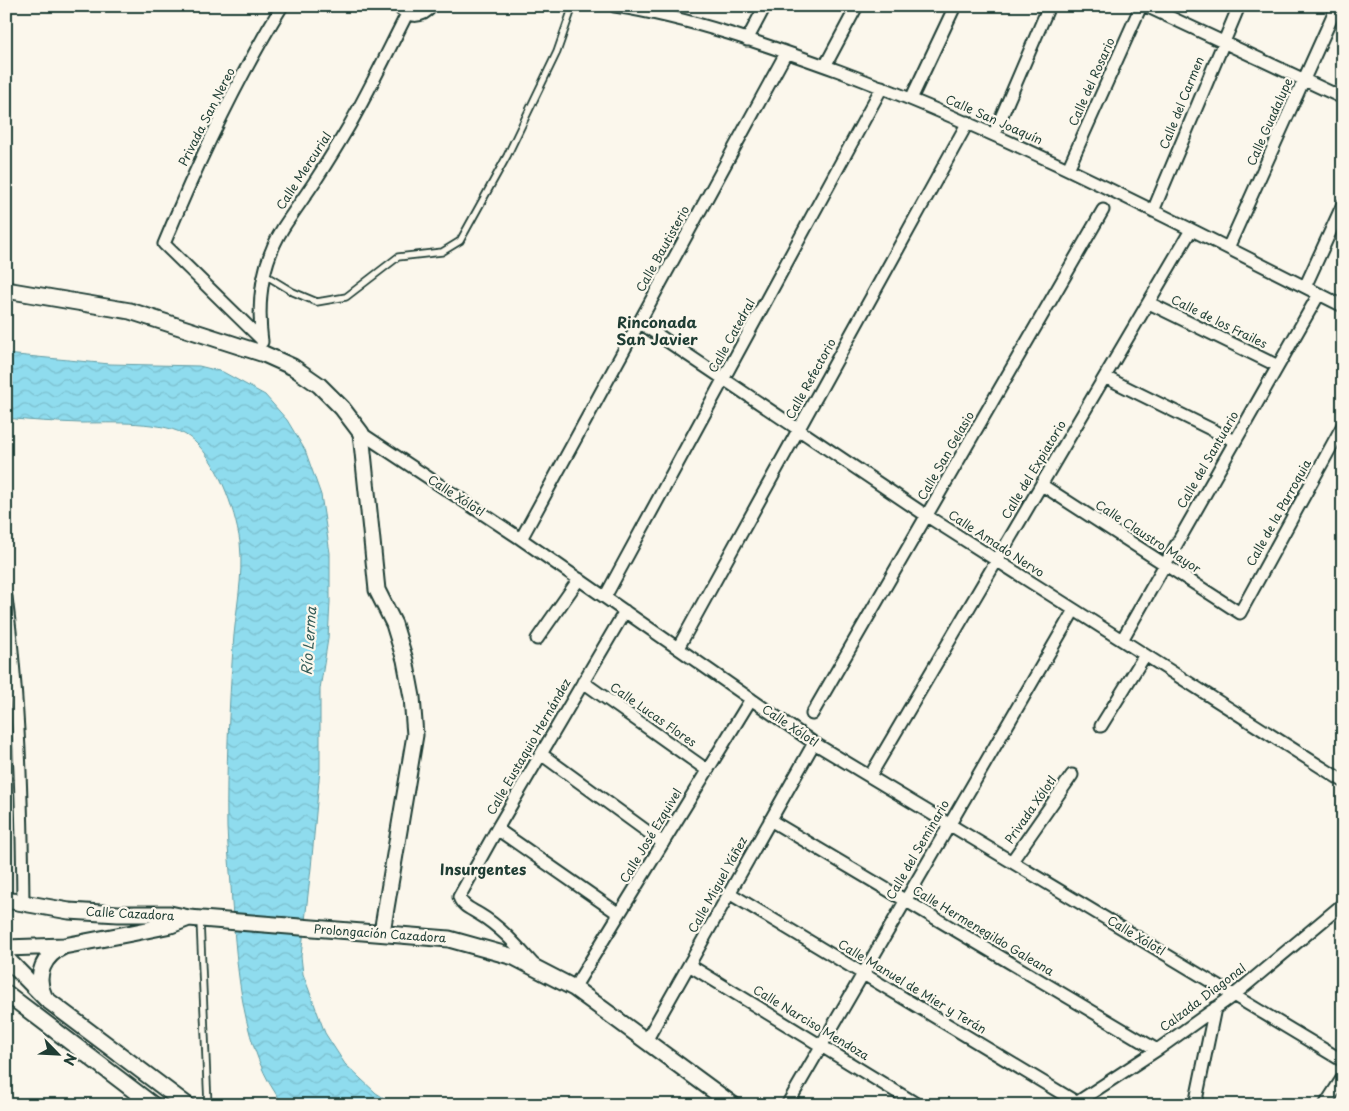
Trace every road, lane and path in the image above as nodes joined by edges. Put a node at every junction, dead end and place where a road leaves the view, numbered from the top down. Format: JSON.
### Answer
{"nodes":[{"id":1,"x":282,"y":6,"type":"edge"},
{"id":2,"x":432,"y":6,"type":"edge"},
{"id":3,"x":573,"y":6,"type":"edge"},
{"id":4,"x":615,"y":6,"type":"edge"},
{"id":5,"x":765,"y":6,"type":"edge"},
{"id":6,"x":857,"y":6,"type":"edge"},
{"id":7,"x":955,"y":6,"type":"edge"},
{"id":8,"x":1049,"y":6,"type":"edge"},
{"id":9,"x":1142,"y":6,"type":"edge"},
{"id":10,"x":1146,"y":6,"type":"edge"},
{"id":11,"x":1239,"y":6,"type":"edge"},
{"id":12,"x":1337,"y":6,"type":"edge"},
{"id":13,"x":402,"y":10,"type":"edge"},
{"id":14,"x":664,"y":11,"type":"edge"},
{"id":15,"x":747,"y":40,"type":"junction"},
{"id":16,"x":1222,"y":42,"type":"junction"},
{"id":17,"x":786,"y":52,"type":"junction"},
{"id":18,"x":825,"y":66,"type":"junction"},
{"id":19,"x":1304,"y":80,"type":"junction"},
{"id":20,"x":882,"y":87,"type":"junction"},
{"id":21,"x":1343,"y":98,"type":"edge"},
{"id":22,"x":911,"y":99,"type":"junction"},
{"id":23,"x":968,"y":122,"type":"junction"},
{"id":24,"x":994,"y":134,"type":"junction"},
{"id":25,"x":1068,"y":169,"type":"junction"},
{"id":26,"x":1343,"y":204,"type":"edge"},
{"id":27,"x":1103,"y":210,"type":"dead end"},
{"id":28,"x":1153,"y":211,"type":"junction"},
{"id":29,"x":1191,"y":230,"type":"junction"},
{"id":30,"x":1228,"y":248,"type":"junction"},
{"id":31,"x":265,"y":275,"type":"junction"},
{"id":32,"x":1305,"y":287,"type":"junction"},
{"id":33,"x":6,"y":290,"type":"edge"},
{"id":34,"x":1318,"y":294,"type":"junction"},
{"id":35,"x":1148,"y":303,"type":"junction"},
{"id":36,"x":1343,"y":306,"type":"edge"},
{"id":37,"x":639,"y":322,"type":"junction"},
{"id":38,"x":263,"y":347,"type":"junction"},
{"id":39,"x":1278,"y":366,"type":"junction"},
{"id":40,"x":1105,"y":377,"type":"junction"},
{"id":41,"x":724,"y":379,"type":"junction"},
{"id":42,"x":1343,"y":425,"type":"edge"},
{"id":43,"x":798,"y":430,"type":"junction"},
{"id":44,"x":360,"y":433,"type":"junction"},
{"id":45,"x":1235,"y":441,"type":"junction"},
{"id":46,"x":1042,"y":485,"type":"junction"},
{"id":47,"x":927,"y":516,"type":"junction"},
{"id":48,"x":521,"y":539,"type":"junction"},
{"id":49,"x":997,"y":561,"type":"junction"},
{"id":50,"x":1164,"y":564,"type":"junction"},
{"id":51,"x":579,"y":579,"type":"junction"},
{"id":52,"x":6,"y":597,"type":"edge"},
{"id":53,"x":605,"y":597,"type":"junction"},
{"id":54,"x":1074,"y":610,"type":"junction"},
{"id":55,"x":625,"y":611,"type":"junction"},
{"id":56,"x":1240,"y":613,"type":"joint"},
{"id":57,"x":537,"y":639,"type":"dead end"},
{"id":58,"x":1122,"y":640,"type":"junction"},
{"id":59,"x":678,"y":648,"type":"junction"},
{"id":60,"x":1145,"y":655,"type":"junction"},
{"id":61,"x":583,"y":682,"type":"junction"},
{"id":62,"x":750,"y":699,"type":"junction"},
{"id":63,"x":812,"y":714,"type":"dead end"},
{"id":64,"x":12,"y":724,"type":"edge"},
{"id":65,"x":1102,"y":726,"type":"dead end"},
{"id":66,"x":814,"y":743,"type":"junction"},
{"id":67,"x":541,"y":754,"type":"junction"},
{"id":68,"x":707,"y":770,"type":"junction"},
{"id":69,"x":1072,"y":775,"type":"dead end"},
{"id":70,"x":870,"y":776,"type":"junction"},
{"id":71,"x":1343,"y":781,"type":"edge"},
{"id":72,"x":770,"y":820,"type":"junction"},
{"id":73,"x":950,"y":824,"type":"junction"},
{"id":74,"x":496,"y":829,"type":"junction"},
{"id":75,"x":663,"y":843,"type":"junction"},
{"id":76,"x":1012,"y":861,"type":"junction"},
{"id":77,"x":729,"y":893,"type":"junction"},
{"id":78,"x":6,"y":900,"type":"edge"},
{"id":79,"x":905,"y":900,"type":"junction"},
{"id":80,"x":23,"y":904,"type":"junction"},
{"id":81,"x":1343,"y":904,"type":"edge"},
{"id":82,"x":619,"y":914,"type":"junction"},
{"id":83,"x":199,"y":919,"type":"junction"},
{"id":84,"x":382,"y":932,"type":"junction"},
{"id":85,"x":64,"y":946,"type":"junction"},
{"id":86,"x":6,"y":948,"type":"edge"},
{"id":87,"x":6,"y":958,"type":"edge"},
{"id":88,"x":689,"y":964,"type":"junction"},
{"id":89,"x":536,"y":968,"type":"junction"},
{"id":90,"x":863,"y":973,"type":"junction"},
{"id":91,"x":574,"y":988,"type":"junction"},
{"id":92,"x":6,"y":993,"type":"edge"},
{"id":93,"x":1234,"y":995,"type":"junction"},
{"id":94,"x":46,"y":999,"type":"junction"},
{"id":95,"x":1216,"y":1008,"type":"junction"},
{"id":96,"x":646,"y":1041,"type":"junction"},
{"id":97,"x":821,"y":1045,"type":"junction"},
{"id":98,"x":1157,"y":1050,"type":"junction"},
{"id":99,"x":1343,"y":1061,"type":"edge"},
{"id":100,"x":1343,"y":1077,"type":"edge"},
{"id":101,"x":1077,"y":1104,"type":"edge"},
{"id":102,"x":153,"y":1105,"type":"edge"},
{"id":103,"x":186,"y":1105,"type":"edge"},
{"id":104,"x":208,"y":1105,"type":"edge"},
{"id":105,"x":733,"y":1105,"type":"edge"},
{"id":106,"x":787,"y":1105,"type":"edge"},
{"id":107,"x":918,"y":1105,"type":"edge"},
{"id":108,"x":1195,"y":1105,"type":"edge"},
{"id":109,"x":1325,"y":1105,"type":"edge"}],
"edges":[{"from":1,"to":38,"type":"street","name":"Privada San Nereo"},
{"from":2,"to":13,"type":"street"},
{"from":3,"to":31,"type":"lane"},
{"from":4,"to":14,"type":"street","name":"Calle San Joaquín"},
{"from":5,"to":15,"type":"street"},
{"from":6,"to":18,"type":"street"},
{"from":7,"to":22,"type":"street"},
{"from":8,"to":24,"type":"street"},
{"from":9,"to":25,"type":"street","name":"Calle del Rosario"},
{"from":10,"to":16,"type":"street"},
{"from":11,"to":16,"type":"street","name":"Calle del Carmen"},
{"from":12,"to":19,"type":"street","name":"Calle Guadalupe"},
{"from":13,"to":31,"type":"street","name":"Calle Mercurial"},
{"from":14,"to":15,"type":"street","name":"Calle San Joaquín"},
{"from":15,"to":17,"type":"street","name":"Calle San Joaquín"},
{"from":16,"to":19,"type":"street"},
{"from":16,"to":28,"type":"street","name":"Calle del Carmen"},
{"from":17,"to":18,"type":"street","name":"Calle San Joaquín"},
{"from":17,"to":37,"type":"street","name":"Calle Bautisterio"},
{"from":18,"to":20,"type":"street","name":"Calle San Joaquín"},
{"from":19,"to":21,"type":"street"},
{"from":19,"to":30,"type":"street","name":"Calle Guadalupe"},
{"from":20,"to":22,"type":"street","name":"Calle San Joaquín"},
{"from":20,"to":41,"type":"street","name":"Calle Catedral"},
{"from":22,"to":23,"type":"street","name":"Calle San Joaquín"},
{"from":23,"to":24,"type":"street","name":"Calle San Joaquín"},
{"from":23,"to":43,"type":"street","name":"Calle Refectorio"},
{"from":24,"to":25,"type":"street","name":"Calle San Joaquín"},
{"from":25,"to":28,"type":"street","name":"Calle San Joaquín"},
{"from":26,"to":32,"type":"street"},
{"from":27,"to":47,"type":"street","name":"Calle San Gelasio"},
{"from":28,"to":29,"type":"street","name":"Calle San Joaquín"},
{"from":29,"to":30,"type":"street","name":"Calle San Joaquín"},
{"from":29,"to":35,"type":"street","name":"Calle del Expiatorio"},
{"from":30,"to":32,"type":"street","name":"Calle San Joaquín"},
{"from":31,"to":38,"type":"street","name":"Calle Mercurial"},
{"from":32,"to":34,"type":"street","name":"Calle San Joaquín"},
{"from":33,"to":38,"type":"street","name":"Calle Xólotl"},
{"from":34,"to":36,"type":"street","name":"Calle San Joaquín"},
{"from":34,"to":39,"type":"street","name":"Calle del Santuario"},
{"from":35,"to":39,"type":"street","name":"Calle de los Frailes"},
{"from":35,"to":40,"type":"street","name":"Calle del Expiatorio"},
{"from":37,"to":41,"type":"street","name":"Calle Amado Nervo"},
{"from":37,"to":48,"type":"street","name":"Calle Bautisterio"},
{"from":38,"to":44,"type":"street","name":"Calle Xólotl"},
{"from":39,"to":45,"type":"street","name":"Calle del Santuario"},
{"from":40,"to":45,"type":"street"},
{"from":40,"to":46,"type":"street","name":"Calle del Expiatorio"},
{"from":41,"to":43,"type":"street","name":"Calle Amado Nervo"},
{"from":41,"to":53,"type":"street","name":"Calle Catedral"},
{"from":42,"to":56,"type":"street","name":"Calle de la Parroquia"},
{"from":43,"to":47,"type":"street","name":"Calle Amado Nervo"},
{"from":43,"to":59,"type":"street","name":"Calle Refectorio"},
{"from":44,"to":48,"type":"street","name":"Calle Xólotl"},
{"from":44,"to":84,"type":"street"},
{"from":45,"to":50,"type":"street","name":"Calle del Santuario"},
{"from":46,"to":49,"type":"street","name":"Calle del Expiatorio"},
{"from":46,"to":50,"type":"street","name":"Calle Claustro Mayor"},
{"from":47,"to":49,"type":"street","name":"Calle Amado Nervo"},
{"from":47,"to":63,"type":"street","name":"Calle San Gelasio"},
{"from":48,"to":51,"type":"street","name":"Calle Xólotl"},
{"from":49,"to":54,"type":"street","name":"Calle Amado Nervo"},
{"from":49,"to":70,"type":"street","name":"Calle del Expiatorio"},
{"from":50,"to":56,"type":"street","name":"Calle Claustro Mayor"},
{"from":50,"to":58,"type":"street","name":"Calle del Santuario"},
{"from":51,"to":53,"type":"street","name":"Calle Xólotl"},
{"from":51,"to":57,"type":"street"},
{"from":52,"to":64,"type":"street"},
{"from":53,"to":55,"type":"street","name":"Calle Xólotl"},
{"from":54,"to":58,"type":"street","name":"Calle Amado Nervo"},
{"from":54,"to":73,"type":"street","name":"Calle del Seminario"},
{"from":55,"to":59,"type":"street","name":"Calle Xólotl"},
{"from":55,"to":61,"type":"street","name":"Calle Eustaquio Hernández"},
{"from":58,"to":60,"type":"street","name":"Calle Amado Nervo"},
{"from":59,"to":62,"type":"street","name":"Calle Xólotl"},
{"from":60,"to":65,"type":"street"},
{"from":60,"to":71,"type":"street","name":"Calle Amado Nervo"},
{"from":61,"to":67,"type":"street","name":"Calle Eustaquio Hernández"},
{"from":61,"to":68,"type":"street","name":"Calle Lucas Flores"},
{"from":62,"to":66,"type":"street","name":"Calle Xólotl"},
{"from":62,"to":68,"type":"street","name":"Calle José Ezquivel"},
{"from":64,"to":80,"type":"street"},
{"from":66,"to":70,"type":"street","name":"Calle Xólotl"},
{"from":66,"to":72,"type":"street","name":"Calle Miguel Yáñez"},
{"from":67,"to":74,"type":"street","name":"Calle Eustaquio Hernández"},
{"from":67,"to":75,"type":"street"},
{"from":68,"to":75,"type":"street","name":"Calle José Ezquivel"},
{"from":69,"to":76,"type":"street","name":"Privada Xólotl"},
{"from":70,"to":73,"type":"street","name":"Calle Xólotl"},
{"from":72,"to":77,"type":"street","name":"Calle Miguel Yáñez"},
{"from":72,"to":79,"type":"street","name":"Calle Hermenegildo Galeana"},
{"from":73,"to":76,"type":"street","name":"Calle Xólotl"},
{"from":73,"to":79,"type":"street","name":"Calle del Seminario"},
{"from":74,"to":82,"type":"street"},
{"from":74,"to":89,"type":"street","name":"Calle Eustaquio Hernández"},
{"from":75,"to":82,"type":"street","name":"Calle José Ezquivel"},
{"from":76,"to":93,"type":"street","name":"Calle Xólotl"},
{"from":77,"to":88,"type":"street","name":"Calle Miguel Yáñez"},
{"from":77,"to":90,"type":"street","name":"Calle Manuel de Mier y Terán"},
{"from":78,"to":80,"type":"street","name":"Calle Cazadora"},
{"from":79,"to":90,"type":"street","name":"Calle del Seminario"},
{"from":79,"to":98,"type":"street","name":"Calle Hermenegildo Galeana"},
{"from":80,"to":83,"type":"street","name":"Calle Cazadora"},
{"from":81,"to":93,"type":"street","name":"Calzada Diagonal"},
{"from":82,"to":91,"type":"street","name":"Calle José Ezquivel"},
{"from":83,"to":84,"type":"street","name":"Prolongación Cazadora"},
{"from":83,"to":85,"type":"street","name":"Calle Cazadora"},
{"from":83,"to":104,"type":"lane"},
{"from":84,"to":89,"type":"street","name":"Prolongación Cazadora"},
{"from":85,"to":86,"type":"street","name":"Calle Cazadora"},
{"from":85,"to":94,"type":"street"},
{"from":87,"to":94,"type":"street"},
{"from":88,"to":96,"type":"street","name":"Calle Miguel Yáñez"},
{"from":88,"to":97,"type":"street","name":"Calle Narciso Mendoza"},
{"from":89,"to":91,"type":"street","name":"Prolongación Cazadora"},
{"from":90,"to":97,"type":"street","name":"Calle del Seminario"},
{"from":90,"to":101,"type":"street","name":"Calle Manuel de Mier y Terán"},
{"from":91,"to":96,"type":"street","name":"Prolongación Cazadora"},
{"from":92,"to":102,"type":"street"},
{"from":93,"to":95,"type":"street","name":"Calzada Diagonal"},
{"from":93,"to":99,"type":"street","name":"Calle Xólotl"},
{"from":94,"to":103,"type":"street"},
{"from":95,"to":98,"type":"street","name":"Calzada Diagonal"},
{"from":95,"to":108,"type":"street"},
{"from":96,"to":105,"type":"street","name":"Prolongación Cazadora"},
{"from":97,"to":106,"type":"street","name":"Calle del Seminario"},
{"from":97,"to":107,"type":"street","name":"Calle Narciso Mendoza"},
{"from":98,"to":101,"type":"street","name":"Calzada Diagonal"},
{"from":100,"to":109,"type":"street"}]}
